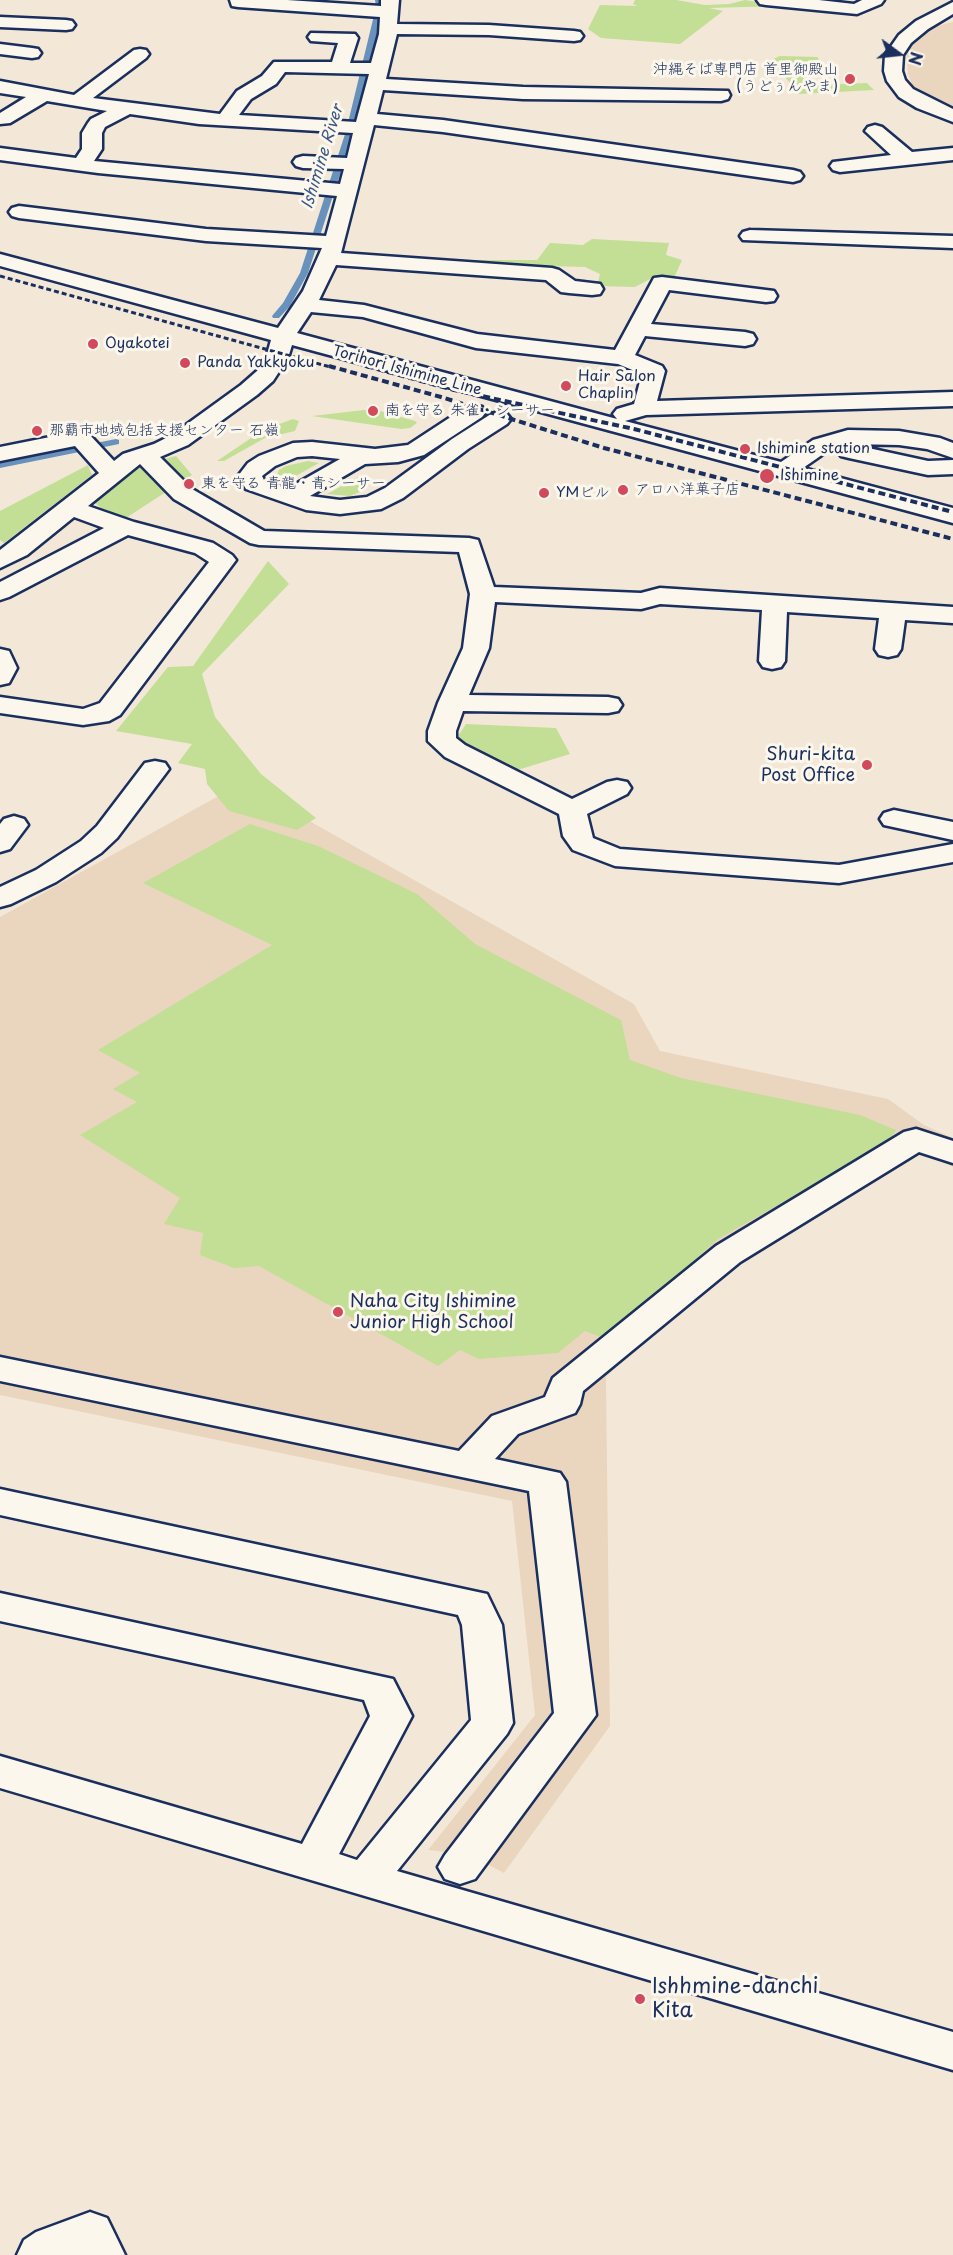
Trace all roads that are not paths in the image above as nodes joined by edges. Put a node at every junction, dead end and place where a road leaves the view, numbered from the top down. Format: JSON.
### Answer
{"nodes":[{"id":1,"x":239,"y":0,"type":"edge"},
{"id":2,"x":766,"y":0,"type":"edge"},
{"id":3,"x":875,"y":0,"type":"edge"},
{"id":4,"x":953,"y":7,"type":"edge"},
{"id":5,"x":390,"y":13,"type":"edge"},
{"id":6,"x":0,"y":22,"type":"edge"},
{"id":7,"x":66,"y":25,"type":"dead end"},
{"id":8,"x":574,"y":36,"type":"dead end"},
{"id":9,"x":317,"y":37,"type":"dead end"},
{"id":10,"x":0,"y":49,"type":"edge"},
{"id":11,"x":32,"y":53,"type":"dead end"},
{"id":12,"x":140,"y":54,"type":"dead end"},
{"id":13,"x":340,"y":68,"type":"junction"},
{"id":14,"x":376,"y":74,"type":"junction"},
{"id":15,"x":0,"y":87,"type":"edge"},
{"id":16,"x":44,"y":95,"type":"junction"},
{"id":17,"x":721,"y":96,"type":"dead end"},
{"id":18,"x":78,"y":101,"type":"junction"},
{"id":19,"x":128,"y":108,"type":"junction"},
{"id":20,"x":953,"y":116,"type":"edge"},
{"id":21,"x":3,"y":119,"type":"dead end"},
{"id":22,"x":225,"y":120,"type":"junction"},
{"id":23,"x":257,"y":122,"type":"junction"},
{"id":24,"x":363,"y":125,"type":"junction"},
{"id":25,"x":875,"y":131,"type":"dead end"},
{"id":26,"x":242,"y":143,"type":"dead end"},
{"id":27,"x":24,"y":144,"type":"dead end"},
{"id":28,"x":3,"y":154,"type":"edge"},
{"id":29,"x":953,"y":154,"type":"edge"},
{"id":30,"x":908,"y":159,"type":"junction"},
{"id":31,"x":303,"y":162,"type":"dead end"},
{"id":32,"x":343,"y":163,"type":"junction"},
{"id":33,"x":81,"y":165,"type":"junction"},
{"id":34,"x":840,"y":166,"type":"dead end"},
{"id":35,"x":794,"y":176,"type":"dead end"},
{"id":36,"x":346,"y":191,"type":"junction"},
{"id":37,"x":19,"y":212,"type":"dead end"},
{"id":38,"x":750,"y":236,"type":"dead end"},
{"id":39,"x":953,"y":242,"type":"edge"},
{"id":40,"x":324,"y":246,"type":"junction"},
{"id":41,"x":0,"y":260,"type":"edge"},
{"id":42,"x":592,"y":289,"type":"dead end"},
{"id":43,"x":766,"y":296,"type":"dead end"},
{"id":44,"x":306,"y":305,"type":"junction"},
{"id":45,"x":637,"y":329,"type":"junction"},
{"id":46,"x":745,"y":339,"type":"dead end"},
{"id":47,"x":278,"y":353,"type":"junction"},
{"id":48,"x":622,"y":358,"type":"junction"},
{"id":49,"x":953,"y":399,"type":"edge"},
{"id":50,"x":448,"y":405,"type":"dead end"},
{"id":51,"x":644,"y":408,"type":"junction"},
{"id":52,"x":474,"y":412,"type":"junction"},
{"id":53,"x":590,"y":420,"type":"junction"},
{"id":54,"x":953,"y":451,"type":"edge"},
{"id":55,"x":0,"y":454,"type":"edge"},
{"id":56,"x":143,"y":454,"type":"junction"},
{"id":57,"x":364,"y":455,"type":"junction"},
{"id":58,"x":953,"y":467,"type":"edge"},
{"id":59,"x":113,"y":473,"type":"junction"},
{"id":60,"x":790,"y":473,"type":"junction"},
{"id":61,"x":747,"y":484,"type":"dead end"},
{"id":62,"x":394,"y":493,"type":"junction"},
{"id":63,"x":289,"y":498,"type":"junction"},
{"id":64,"x":71,"y":508,"type":"junction"},
{"id":65,"x":953,"y":516,"type":"edge"},
{"id":66,"x":125,"y":526,"type":"junction"},
{"id":67,"x":953,"y":538,"type":"edge"},
{"id":68,"x":0,"y":561,"type":"edge"},
{"id":69,"x":0,"y":592,"type":"edge"},
{"id":70,"x":483,"y":594,"type":"junction"},
{"id":71,"x":775,"y":603,"type":"junction"},
{"id":72,"x":893,"y":610,"type":"junction"},
{"id":73,"x":953,"y":615,"type":"edge"},
{"id":74,"x":888,"y":649,"type":"dead end"},
{"id":75,"x":0,"y":657,"type":"edge"},
{"id":76,"x":772,"y":661,"type":"dead end"},
{"id":77,"x":0,"y":677,"type":"edge"},
{"id":78,"x":452,"y":703,"type":"junction"},
{"id":79,"x":0,"y":705,"type":"edge"},
{"id":80,"x":608,"y":705,"type":"dead end"},
{"id":81,"x":155,"y":768,"type":"dead end"},
{"id":82,"x":617,"y":788,"type":"dead end"},
{"id":83,"x":572,"y":810,"type":"junction"},
{"id":84,"x":894,"y":819,"type":"dead end"},
{"id":85,"x":953,"y":831,"type":"edge"},
{"id":86,"x":953,"y":853,"type":"edge"},
{"id":87,"x":0,"y":898,"type":"edge"},
{"id":88,"x":953,"y":1153,"type":"edge"},
{"id":89,"x":0,"y":1369,"type":"edge"},
{"id":90,"x":467,"y":1466,"type":"junction"},
{"id":91,"x":0,"y":1502,"type":"edge"},
{"id":92,"x":0,"y":1607,"type":"edge"},
{"id":93,"x":0,"y":1772,"type":"edge"},
{"id":94,"x":313,"y":1863,"type":"junction"},
{"id":95,"x":460,"y":1867,"type":"dead end"},
{"id":96,"x":366,"y":1879,"type":"junction"},
{"id":97,"x":953,"y":2051,"type":"edge"},
{"id":98,"x":41,"y":2255,"type":"edge"},
{"id":99,"x":101,"y":2255,"type":"edge"}],
"edges":[{"from":1,"to":5,"type":"street"},
{"from":2,"to":3,"type":"street"},
{"from":4,"to":20,"type":"street"},
{"from":5,"to":8,"type":"street"},
{"from":5,"to":14,"type":"street"},
{"from":6,"to":7,"type":"street"},
{"from":9,"to":13,"type":"street"},
{"from":10,"to":11,"type":"street"},
{"from":12,"to":18,"type":"street"},
{"from":13,"to":14,"type":"street"},
{"from":13,"to":22,"type":"street"},
{"from":14,"to":17,"type":"street"},
{"from":14,"to":24,"type":"street"},
{"from":15,"to":16,"type":"street"},
{"from":16,"to":18,"type":"street"},
{"from":16,"to":21,"type":"street"},
{"from":18,"to":19,"type":"street"},
{"from":19,"to":22,"type":"street"},
{"from":19,"to":33,"type":"street"},
{"from":22,"to":23,"type":"street"},
{"from":23,"to":24,"type":"street"},
{"from":23,"to":26,"type":"street"},
{"from":24,"to":32,"type":"street"},
{"from":24,"to":35,"type":"street"},
{"from":25,"to":30,"type":"street"},
{"from":27,"to":28,"type":"street"},
{"from":28,"to":33,"type":"street"},
{"from":29,"to":30,"type":"street"},
{"from":30,"to":34,"type":"street"},
{"from":31,"to":32,"type":"street"},
{"from":32,"to":36,"type":"street"},
{"from":33,"to":36,"type":"street"},
{"from":36,"to":40,"type":"street"},
{"from":37,"to":40,"type":"street"},
{"from":38,"to":39,"type":"street"},
{"from":40,"to":42,"type":"street"},
{"from":40,"to":44,"type":"street"},
{"from":41,"to":47,"type":"street","name":"Torihori Ishimine Line"},
{"from":43,"to":45,"type":"street"},
{"from":44,"to":47,"type":"street"},
{"from":44,"to":48,"type":"street"},
{"from":45,"to":46,"type":"street"},
{"from":45,"to":48,"type":"street"},
{"from":47,"to":53,"type":"street","name":"Torihori Ishimine Line"},
{"from":47,"to":56,"type":"street"},
{"from":48,"to":51,"type":"street"},
{"from":49,"to":51,"type":"street"},
{"from":50,"to":52,"type":"street","name":"Torihori Ishimine Line"},
{"from":51,"to":53,"type":"street"},
{"from":52,"to":57,"type":"street"},
{"from":52,"to":62,"type":"street","name":"Torihori Ishimine Line"},
{"from":53,"to":60,"type":"street","name":"Torihori Ishimine Line"},
{"from":54,"to":60,"type":"street"},
{"from":55,"to":59,"type":"street"},
{"from":56,"to":59,"type":"street"},
{"from":56,"to":70,"type":"street"},
{"from":57,"to":62,"type":"street"},
{"from":57,"to":63,"type":"street"},
{"from":57,"to":63,"type":"street"},
{"from":58,"to":60,"type":"street"},
{"from":59,"to":64,"type":"street"},
{"from":60,"to":65,"type":"street","name":"Torihori Ishimine Line"},
{"from":61,"to":67,"type":"street"},
{"from":62,"to":63,"type":"street"},
{"from":64,"to":66,"type":"street"},
{"from":64,"to":68,"type":"street"},
{"from":66,"to":69,"type":"street"},
{"from":66,"to":79,"type":"street"},
{"from":70,"to":71,"type":"street"},
{"from":70,"to":78,"type":"street"},
{"from":71,"to":72,"type":"street"},
{"from":71,"to":76,"type":"street"},
{"from":72,"to":73,"type":"street"},
{"from":72,"to":74,"type":"street"},
{"from":75,"to":77,"type":"street"},
{"from":78,"to":80,"type":"street"},
{"from":78,"to":83,"type":"street"},
{"from":81,"to":87,"type":"street"},
{"from":82,"to":83,"type":"street"},
{"from":83,"to":86,"type":"street"},
{"from":84,"to":85,"type":"street"},
{"from":88,"to":90,"type":"street"},
{"from":89,"to":90,"type":"street"},
{"from":90,"to":95,"type":"street"},
{"from":91,"to":96,"type":"street"},
{"from":92,"to":94,"type":"street"},
{"from":93,"to":94,"type":"street"},
{"from":94,"to":96,"type":"street"},
{"from":96,"to":97,"type":"street"},
{"from":98,"to":99,"type":"street"}]}
